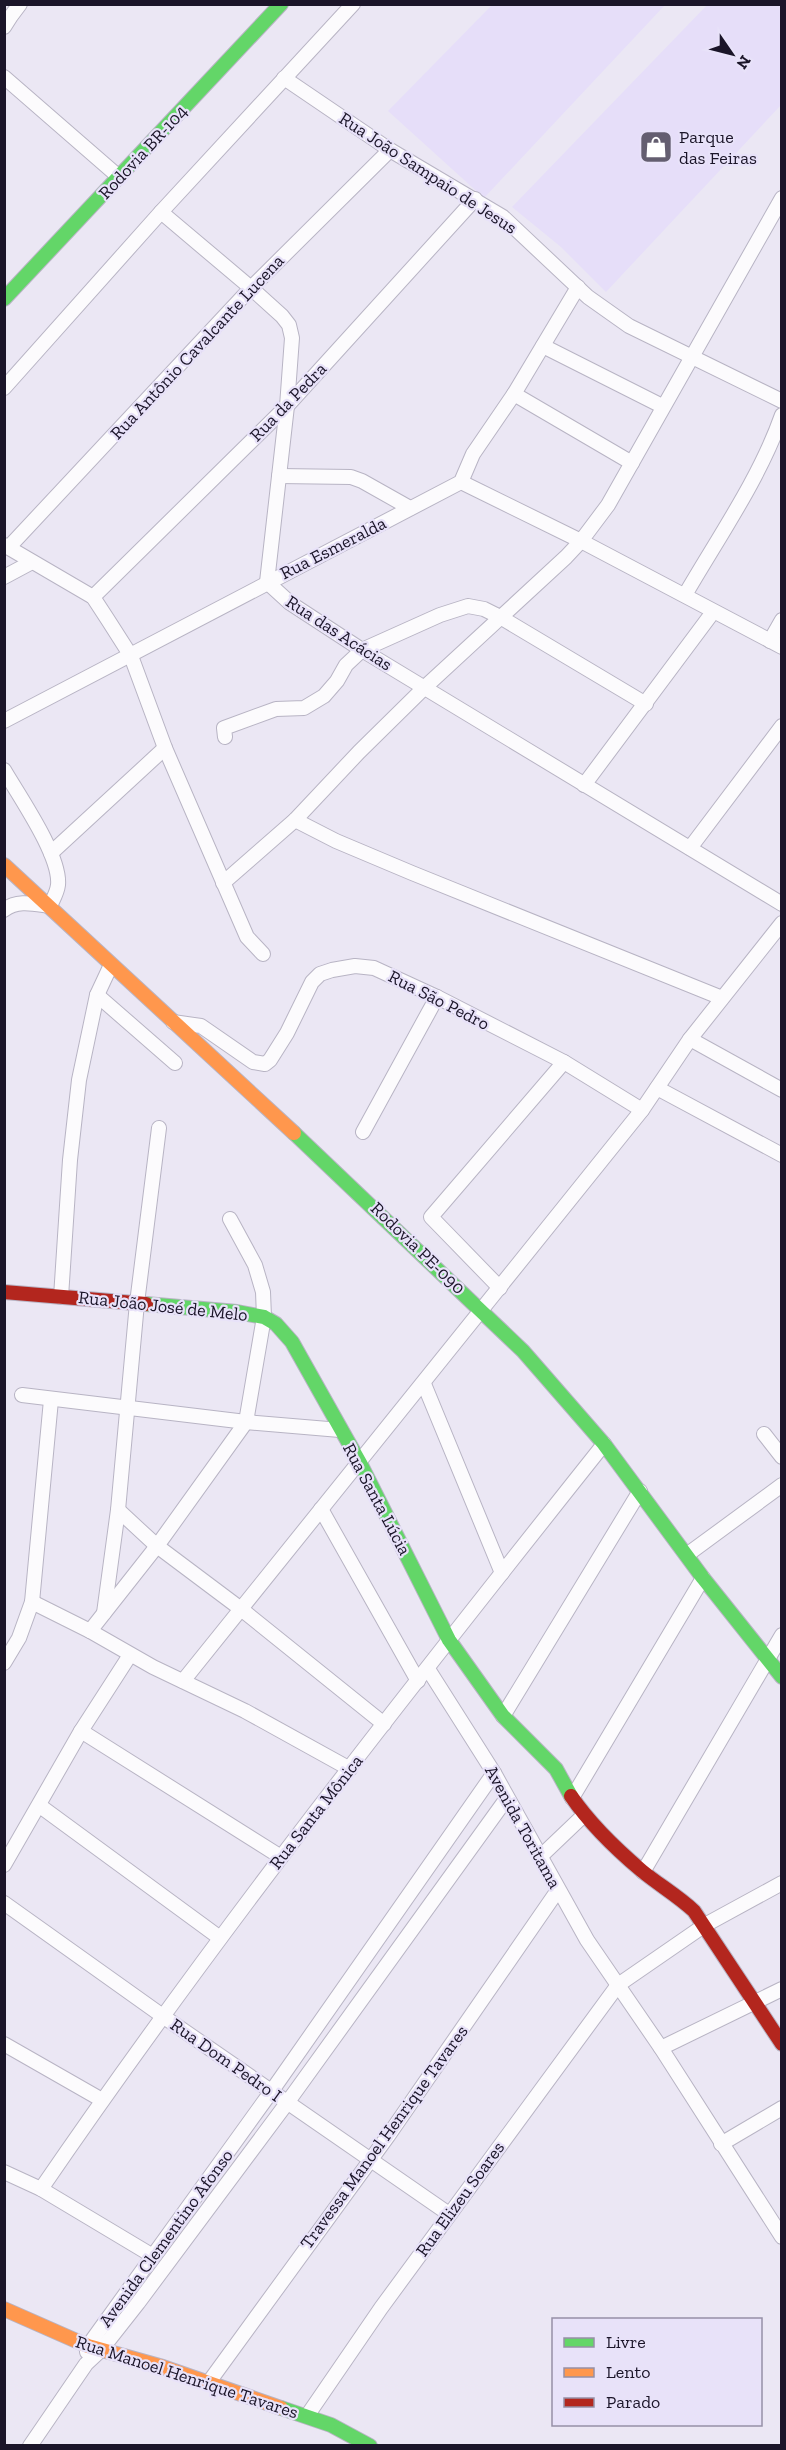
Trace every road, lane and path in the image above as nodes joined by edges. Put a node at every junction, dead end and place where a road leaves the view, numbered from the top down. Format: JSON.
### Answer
{"nodes":[{"id":1,"x":20,"y":4,"type":"edge"},
{"id":2,"x":280,"y":4,"type":"edge"},
{"id":3,"x":353,"y":4,"type":"edge"},
{"id":4,"x":4,"y":27,"type":"edge"},
{"id":5,"x":4,"y":77,"type":"edge"},
{"id":6,"x":284,"y":78,"type":"junction"},
{"id":7,"x":390,"y":150,"type":"junction"},
{"id":8,"x":119,"y":177,"type":"junction"},
{"id":9,"x":782,"y":198,"type":"edge"},
{"id":10,"x":475,"y":199,"type":"junction"},
{"id":11,"x":161,"y":212,"type":"junction"},
{"id":12,"x":578,"y":287,"type":"junction"},
{"id":13,"x":251,"y":288,"type":"junction"},
{"id":14,"x":4,"y":299,"type":"edge"},
{"id":15,"x":543,"y":346,"type":"junction"},
{"id":16,"x":692,"y":359,"type":"junction"},
{"id":17,"x":4,"y":388,"type":"edge"},
{"id":18,"x":514,"y":394,"type":"junction"},
{"id":19,"x":782,"y":401,"type":"edge"},
{"id":20,"x":287,"y":406,"type":"junction"},
{"id":21,"x":662,"y":406,"type":"junction"},
{"id":22,"x":782,"y":415,"type":"edge"},
{"id":23,"x":632,"y":463,"type":"junction"},
{"id":24,"x":279,"y":476,"type":"junction"},
{"id":25,"x":461,"y":482,"type":"junction"},
{"id":26,"x":410,"y":508,"type":"junction"},
{"id":27,"x":581,"y":542,"type":"junction"},
{"id":28,"x":7,"y":546,"type":"edge"},
{"id":29,"x":32,"y":562,"type":"junction"},
{"id":30,"x":4,"y":577,"type":"edge"},
{"id":31,"x":267,"y":582,"type":"junction"},
{"id":32,"x":685,"y":595,"type":"junction"},
{"id":33,"x":93,"y":597,"type":"junction"},
{"id":34,"x":713,"y":612,"type":"junction"},
{"id":35,"x":500,"y":617,"type":"junction"},
{"id":36,"x":782,"y":620,"type":"edge"},
{"id":37,"x":776,"y":644,"type":"edge"},
{"id":38,"x":362,"y":650,"type":"junction"},
{"id":39,"x":131,"y":656,"type":"junction"},
{"id":40,"x":424,"y":688,"type":"junction"},
{"id":41,"x":646,"y":704,"type":"junction"},
{"id":42,"x":4,"y":722,"type":"edge"},
{"id":43,"x":782,"y":726,"type":"edge"},
{"id":44,"x":225,"y":737,"type":"dead end"},
{"id":45,"x":165,"y":748,"type":"junction"},
{"id":46,"x":4,"y":770,"type":"edge"},
{"id":47,"x":584,"y":785,"type":"junction"},
{"id":48,"x":295,"y":820,"type":"junction"},
{"id":49,"x":690,"y":848,"type":"junction"},
{"id":50,"x":51,"y":853,"type":"junction"},
{"id":51,"x":4,"y":865,"type":"edge"},
{"id":52,"x":223,"y":883,"type":"junction"},
{"id":53,"x":782,"y":904,"type":"edge"},
{"id":54,"x":50,"y":906,"type":"junction"},
{"id":55,"x":4,"y":910,"type":"edge"},
{"id":56,"x":782,"y":923,"type":"edge"},
{"id":57,"x":263,"y":954,"type":"dead end"},
{"id":58,"x":111,"y":965,"type":"junction"},
{"id":59,"x":97,"y":995,"type":"junction"},
{"id":60,"x":437,"y":997,"type":"junction"},
{"id":61,"x":722,"y":998,"type":"junction"},
{"id":62,"x":171,"y":1021,"type":"junction"},
{"id":63,"x":690,"y":1039,"type":"junction"},
{"id":64,"x":175,"y":1062,"type":"dead end"},
{"id":65,"x":564,"y":1062,"type":"junction"},
{"id":66,"x":657,"y":1088,"type":"junction"},
{"id":67,"x":782,"y":1090,"type":"edge"},
{"id":68,"x":642,"y":1110,"type":"junction"},
{"id":69,"x":159,"y":1128,"type":"dead end"},
{"id":70,"x":363,"y":1132,"type":"dead end"},
{"id":71,"x":782,"y":1155,"type":"edge"},
{"id":72,"x":230,"y":1219,"type":"dead end"},
{"id":73,"x":500,"y":1288,"type":"junction"},
{"id":74,"x":4,"y":1292,"type":"edge"},
{"id":75,"x":61,"y":1297,"type":"junction"},
{"id":76,"x":137,"y":1303,"type":"junction"},
{"id":77,"x":482,"y":1310,"type":"junction"},
{"id":78,"x":264,"y":1317,"type":"junction"},
{"id":79,"x":303,"y":1359,"type":"joint"},
{"id":80,"x":424,"y":1384,"type":"junction"},
{"id":81,"x":22,"y":1395,"type":"dead end"},
{"id":82,"x":51,"y":1400,"type":"junction"},
{"id":83,"x":128,"y":1408,"type":"junction"},
{"id":84,"x":246,"y":1422,"type":"junction"},
{"id":85,"x":340,"y":1430,"type":"junction"},
{"id":86,"x":764,"y":1434,"type":"dead end"},
{"id":87,"x":604,"y":1444,"type":"junction"},
{"id":88,"x":782,"y":1457,"type":"edge"},
{"id":89,"x":360,"y":1463,"type":"junction"},
{"id":90,"x":782,"y":1485,"type":"edge"},
{"id":91,"x":640,"y":1491,"type":"junction"},
{"id":92,"x":321,"y":1509,"type":"junction"},
{"id":93,"x":118,"y":1510,"type":"junction"},
{"id":94,"x":157,"y":1546,"type":"junction"},
{"id":95,"x":687,"y":1554,"type":"junction"},
{"id":96,"x":502,"y":1573,"type":"junction"},
{"id":97,"x":703,"y":1578,"type":"junction"},
{"id":98,"x":32,"y":1602,"type":"junction"},
{"id":99,"x":241,"y":1609,"type":"junction"},
{"id":100,"x":104,"y":1613,"type":"junction"},
{"id":101,"x":90,"y":1631,"type":"junction"},
{"id":102,"x":782,"y":1635,"type":"edge"},
{"id":103,"x":12,"y":1637,"type":"edge"},
{"id":104,"x":449,"y":1640,"type":"junction"},
{"id":105,"x":130,"y":1655,"type":"junction"},
{"id":106,"x":766,"y":1658,"type":"junction"},
{"id":107,"x":4,"y":1663,"type":"edge"},
{"id":108,"x":428,"y":1669,"type":"junction"},
{"id":109,"x":782,"y":1677,"type":"edge"},
{"id":110,"x":183,"y":1681,"type":"junction"},
{"id":111,"x":418,"y":1681,"type":"junction"},
{"id":112,"x":503,"y":1716,"type":"junction"},
{"id":113,"x":384,"y":1724,"type":"junction"},
{"id":114,"x":81,"y":1731,"type":"junction"},
{"id":115,"x":350,"y":1769,"type":"junction"},
{"id":116,"x":494,"y":1773,"type":"junction"},
{"id":117,"x":507,"y":1798,"type":"junction"},
{"id":118,"x":572,"y":1798,"type":"junction"},
{"id":119,"x":40,"y":1806,"type":"junction"},
{"id":120,"x":584,"y":1815,"type":"junction"},
{"id":121,"x":541,"y":1856,"type":"junction"},
{"id":122,"x":281,"y":1857,"type":"junction"},
{"id":123,"x":4,"y":1865,"type":"edge"},
{"id":124,"x":644,"y":1872,"type":"junction"},
{"id":125,"x":782,"y":1883,"type":"edge"},
{"id":126,"x":558,"y":1890,"type":"junction"},
{"id":127,"x":4,"y":1903,"type":"edge"},
{"id":128,"x":705,"y":1925,"type":"junction"},
{"id":129,"x":220,"y":1938,"type":"junction"},
{"id":130,"x":348,"y":1981,"type":"junction"},
{"id":131,"x":618,"y":1985,"type":"junction"},
{"id":132,"x":782,"y":1989,"type":"edge"},
{"id":133,"x":367,"y":1992,"type":"junction"},
{"id":134,"x":754,"y":2002,"type":"junction"},
{"id":135,"x":164,"y":2017,"type":"junction"},
{"id":136,"x":4,"y":2044,"type":"edge"},
{"id":137,"x":782,"y":2044,"type":"edge"},
{"id":138,"x":661,"y":2048,"type":"junction"},
{"id":139,"x":271,"y":2092,"type":"junction"},
{"id":140,"x":102,"y":2100,"type":"junction"},
{"id":141,"x":286,"y":2103,"type":"junction"},
{"id":142,"x":782,"y":2108,"type":"edge"},
{"id":143,"x":722,"y":2145,"type":"junction"},
{"id":144,"x":370,"y":2161,"type":"junction"},
{"id":145,"x":4,"y":2172,"type":"edge"},
{"id":146,"x":41,"y":2189,"type":"junction"},
{"id":147,"x":449,"y":2214,"type":"junction"},
{"id":148,"x":778,"y":2219,"type":"edge"},
{"id":149,"x":782,"y":2237,"type":"edge"},
{"id":150,"x":153,"y":2256,"type":"junction"},
{"id":151,"x":4,"y":2309,"type":"edge"},
{"id":152,"x":95,"y":2348,"type":"junction"},
{"id":153,"x":208,"y":2382,"type":"junction"},
{"id":154,"x":307,"y":2416,"type":"junction"},
{"id":155,"x":30,"y":2445,"type":"edge"},
{"id":156,"x":370,"y":2445,"type":"edge"}],
"edges":[{"from":1,"to":4,"type":"street"},
{"from":2,"to":8,"type":"main road","name":"Rodovia BR-104"},
{"from":3,"to":6,"type":"street"},
{"from":5,"to":8,"type":"street"},
{"from":6,"to":7,"type":"street","name":"Rua João Sampaio de Jesus"},
{"from":6,"to":11,"type":"street"},
{"from":7,"to":10,"type":"street","name":"Rua João Sampaio de Jesus"},
{"from":7,"to":13,"type":"street","name":"Rua Antônio Cavalcante Lucena"},
{"from":8,"to":14,"type":"main road","name":"Rodovia BR-104"},
{"from":9,"to":16,"type":"street"},
{"from":10,"to":12,"type":"street","name":"Rua João Sampaio de Jesus"},
{"from":10,"to":20,"type":"street","name":"Rua da Pedra"},
{"from":11,"to":13,"type":"street","name":"Rua das Acácias"},
{"from":11,"to":17,"type":"street"},
{"from":12,"to":15,"type":"street"},
{"from":12,"to":16,"type":"street","name":"Rua João Sampaio de Jesus"},
{"from":13,"to":20,"type":"street","name":"Rua das Acácias"},
{"from":13,"to":28,"type":"street","name":"Rua Antônio Cavalcante Lucena"},
{"from":15,"to":18,"type":"street"},
{"from":15,"to":21,"type":"street"},
{"from":16,"to":19,"type":"street","name":"Rua João Sampaio de Jesus"},
{"from":16,"to":21,"type":"street"},
{"from":18,"to":23,"type":"street"},
{"from":18,"to":25,"type":"street"},
{"from":20,"to":24,"type":"street","name":"Rua das Acácias"},
{"from":20,"to":33,"type":"street","name":"Rua da Pedra"},
{"from":21,"to":23,"type":"street"},
{"from":22,"to":32,"type":"street"},
{"from":23,"to":27,"type":"street"},
{"from":24,"to":26,"type":"street"},
{"from":24,"to":31,"type":"street","name":"Rua das Acácias"},
{"from":25,"to":26,"type":"street","name":"Rua Esmeralda"},
{"from":25,"to":27,"type":"street"},
{"from":26,"to":31,"type":"street","name":"Rua Esmeralda"},
{"from":27,"to":32,"type":"street"},
{"from":27,"to":35,"type":"street"},
{"from":28,"to":29,"type":"street"},
{"from":29,"to":30,"type":"street"},
{"from":29,"to":33,"type":"street"},
{"from":31,"to":38,"type":"street","name":"Rua das Acácias"},
{"from":31,"to":39,"type":"street","name":"Rua Esmeralda"},
{"from":32,"to":34,"type":"street"},
{"from":33,"to":39,"type":"street"},
{"from":34,"to":37,"type":"street"},
{"from":34,"to":41,"type":"street"},
{"from":35,"to":38,"type":"street"},
{"from":35,"to":40,"type":"street"},
{"from":35,"to":41,"type":"street"},
{"from":36,"to":37,"type":"street"},
{"from":38,"to":40,"type":"street","name":"Rua das Acácias"},
{"from":38,"to":44,"type":"street"},
{"from":39,"to":42,"type":"street","name":"Rua Esmeralda"},
{"from":39,"to":45,"type":"street"},
{"from":40,"to":47,"type":"street","name":"Rua das Acácias"},
{"from":40,"to":48,"type":"street"},
{"from":41,"to":47,"type":"street"},
{"from":43,"to":49,"type":"street"},
{"from":45,"to":50,"type":"street"},
{"from":45,"to":52,"type":"street"},
{"from":46,"to":50,"type":"street"},
{"from":47,"to":49,"type":"street","name":"Rua das Acácias"},
{"from":48,"to":52,"type":"street"},
{"from":48,"to":61,"type":"street"},
{"from":49,"to":53,"type":"street","name":"Rua das Acácias"},
{"from":50,"to":54,"type":"street"},
{"from":51,"to":54,"type":"main road","name":"Rodovia PE-090"},
{"from":52,"to":57,"type":"street"},
{"from":54,"to":55,"type":"street"},
{"from":54,"to":58,"type":"main road","name":"Rodovia PE-090"},
{"from":56,"to":61,"type":"street"},
{"from":58,"to":59,"type":"street"},
{"from":58,"to":62,"type":"main road","name":"Rodovia PE-090"},
{"from":59,"to":64,"type":"street"},
{"from":59,"to":75,"type":"street"},
{"from":60,"to":62,"type":"street","name":"Rua São Pedro"},
{"from":60,"to":65,"type":"street","name":"Rua São Pedro"},
{"from":60,"to":70,"type":"street"},
{"from":61,"to":63,"type":"street"},
{"from":62,"to":77,"type":"main road","name":"Rodovia PE-090"},
{"from":63,"to":66,"type":"street"},
{"from":63,"to":67,"type":"street"},
{"from":65,"to":68,"type":"street","name":"Rua São Pedro"},
{"from":65,"to":73,"type":"street"},
{"from":66,"to":68,"type":"street"},
{"from":66,"to":71,"type":"street"},
{"from":68,"to":73,"type":"street"},
{"from":69,"to":76,"type":"street"},
{"from":72,"to":78,"type":"street"},
{"from":73,"to":77,"type":"street"},
{"from":74,"to":75,"type":"main road","name":"Rua João José de Melo"},
{"from":75,"to":76,"type":"main road","name":"Rua João José de Melo"},
{"from":76,"to":78,"type":"main road","name":"Rua João José de Melo"},
{"from":76,"to":83,"type":"street"},
{"from":77,"to":80,"type":"street"},
{"from":77,"to":87,"type":"main road","name":"Rodovia PE-090"},
{"from":78,"to":79,"type":"main road","name":"Rua João José de Melo"},
{"from":78,"to":84,"type":"street"},
{"from":79,"to":85,"type":"main road","name":"Rua Santa Lúcia"},
{"from":80,"to":89,"type":"street"},
{"from":80,"to":96,"type":"street"},
{"from":81,"to":82,"type":"street"},
{"from":82,"to":83,"type":"street"},
{"from":82,"to":98,"type":"street"},
{"from":83,"to":84,"type":"street"},
{"from":83,"to":93,"type":"street"},
{"from":84,"to":85,"type":"street"},
{"from":84,"to":94,"type":"street"},
{"from":85,"to":89,"type":"main road","name":"Rua Santa Lúcia"},
{"from":86,"to":88,"type":"street"},
{"from":87,"to":91,"type":"main road","name":"Rodovia PE-090"},
{"from":87,"to":96,"type":"street","name":"Rua Santa Mônica"},
{"from":89,"to":92,"type":"street"},
{"from":89,"to":104,"type":"main road","name":"Rua Santa Lúcia"},
{"from":90,"to":95,"type":"street"},
{"from":91,"to":95,"type":"main road","name":"Rodovia PE-090"},
{"from":91,"to":112,"type":"street"},
{"from":92,"to":99,"type":"street"},
{"from":92,"to":111,"type":"street"},
{"from":93,"to":94,"type":"street"},
{"from":93,"to":100,"type":"street"},
{"from":94,"to":99,"type":"street"},
{"from":94,"to":100,"type":"street"},
{"from":95,"to":97,"type":"main road","name":"Rodovia PE-090"},
{"from":96,"to":104,"type":"street","name":"Rua Santa Mônica"},
{"from":97,"to":106,"type":"main road","name":"Rodovia PE-090"},
{"from":97,"to":118,"type":"street"},
{"from":98,"to":101,"type":"street"},
{"from":98,"to":103,"type":"street"},
{"from":99,"to":110,"type":"street"},
{"from":99,"to":113,"type":"street"},
{"from":100,"to":101,"type":"street"},
{"from":101,"to":105,"type":"street"},
{"from":102,"to":106,"type":"street"},
{"from":103,"to":107,"type":"street"},
{"from":104,"to":108,"type":"street","name":"Rua Santa Mônica"},
{"from":104,"to":112,"type":"main road"},
{"from":105,"to":110,"type":"street"},
{"from":105,"to":114,"type":"street"},
{"from":106,"to":109,"type":"main road","name":"Rodovia PE-090"},
{"from":106,"to":124,"type":"street"},
{"from":108,"to":111,"type":"street","name":"Rua Santa Mônica"},
{"from":108,"to":116,"type":"street","name":"Avenida Toritama"},
{"from":110,"to":115,"type":"street"},
{"from":111,"to":113,"type":"street","name":"Rua Santa Mônica"},
{"from":112,"to":118,"type":"main road"},
{"from":113,"to":115,"type":"street","name":"Rua Santa Mônica"},
{"from":114,"to":119,"type":"street"},
{"from":114,"to":122,"type":"street"},
{"from":115,"to":122,"type":"street","name":"Rua Santa Mônica"},
{"from":116,"to":117,"type":"street","name":"Avenida Toritama"},
{"from":116,"to":130,"type":"street","name":"Avenida Clementino Afonso"},
{"from":117,"to":121,"type":"street","name":"Avenida Toritama"},
{"from":117,"to":133,"type":"street","name":"Avenida Clementino Afonso"},
{"from":118,"to":120,"type":"main road"},
{"from":119,"to":123,"type":"street"},
{"from":119,"to":129,"type":"street"},
{"from":120,"to":121,"type":"street"},
{"from":120,"to":124,"type":"main road"},
{"from":121,"to":126,"type":"street","name":"Avenida Toritama"},
{"from":122,"to":129,"type":"street","name":"Rua Santa Mônica"},
{"from":124,"to":128,"type":"main road"},
{"from":125,"to":128,"type":"street","name":"Rua Elizeu Soares"},
{"from":126,"to":131,"type":"street","name":"Avenida Toritama"},
{"from":126,"to":144,"type":"street","name":"Travessa Manoel Henrique Tavares"},
{"from":127,"to":135,"type":"street","name":"Rua Dom Pedro I"},
{"from":128,"to":131,"type":"street","name":"Rua Elizeu Soares"},
{"from":128,"to":134,"type":"main road"},
{"from":129,"to":135,"type":"street","name":"Rua Santa Mônica"},
{"from":130,"to":133,"type":"street"},
{"from":130,"to":139,"type":"street","name":"Avenida Clementino Afonso"},
{"from":131,"to":138,"type":"street","name":"Avenida Toritama"},
{"from":131,"to":147,"type":"street","name":"Rua Elizeu Soares"},
{"from":132,"to":134,"type":"street"},
{"from":133,"to":141,"type":"street","name":"Avenida Clementino Afonso"},
{"from":134,"to":137,"type":"main road"},
{"from":134,"to":138,"type":"street"},
{"from":135,"to":139,"type":"street","name":"Rua Dom Pedro I"},
{"from":135,"to":140,"type":"street","name":"Rua Santa Mônica"},
{"from":136,"to":140,"type":"street"},
{"from":138,"to":143,"type":"street","name":"Avenida Toritama"},
{"from":139,"to":141,"type":"street","name":"Rua Dom Pedro I"},
{"from":139,"to":150,"type":"street","name":"Avenida Clementino Afonso"},
{"from":140,"to":146,"type":"street","name":"Rua Santa Mônica"},
{"from":141,"to":144,"type":"street","name":"Rua Dom Pedro I"},
{"from":141,"to":152,"type":"street","name":"Avenida Clementino Afonso"},
{"from":142,"to":143,"type":"street"},
{"from":143,"to":148,"type":"street","name":"Avenida Toritama"},
{"from":144,"to":147,"type":"street","name":"Rua Dom Pedro I"},
{"from":144,"to":153,"type":"street","name":"Travessa Manoel Henrique Tavares"},
{"from":145,"to":146,"type":"street"},
{"from":146,"to":150,"type":"street"},
{"from":147,"to":154,"type":"street","name":"Rua Elizeu Soares"},
{"from":148,"to":149,"type":"street","name":"Avenida Toritama"},
{"from":150,"to":152,"type":"street","name":"Avenida Clementino Afonso"},
{"from":151,"to":152,"type":"main road","name":"Rua Manoel Henrique Tavares"},
{"from":152,"to":153,"type":"main road","name":"Rua Manoel Henrique Tavares"},
{"from":152,"to":155,"type":"street","name":"Avenida Clementino Afonso"},
{"from":153,"to":154,"type":"main road","name":"Rua Manoel Henrique Tavares"},
{"from":154,"to":156,"type":"main road","name":"Rua Manoel Henrique Tavares"}]}
